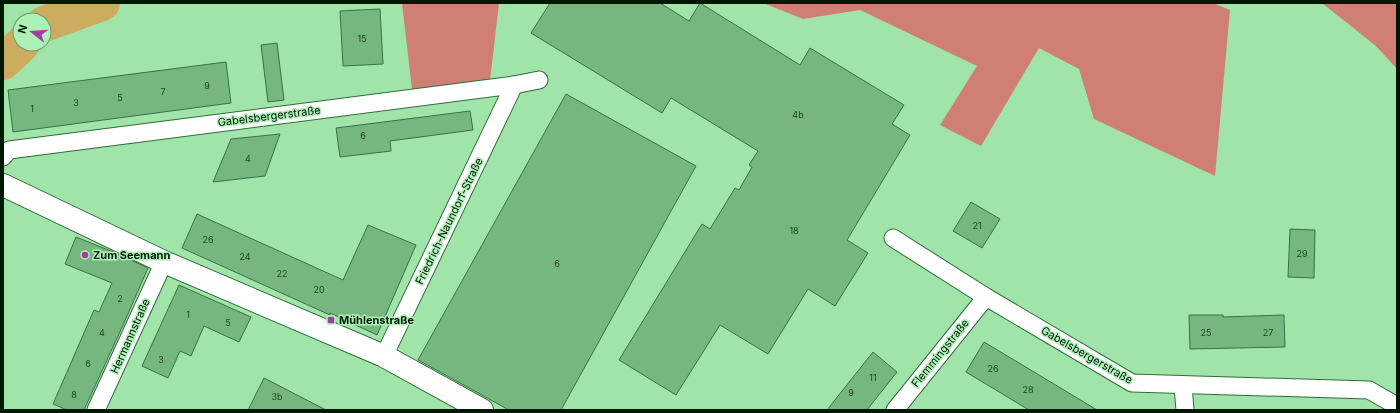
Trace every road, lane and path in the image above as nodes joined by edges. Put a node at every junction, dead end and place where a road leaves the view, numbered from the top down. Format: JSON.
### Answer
{"nodes":[{"id":1,"x":539,"y":80,"type":"dead end"},
{"id":2,"x":514,"y":85,"type":"junction"},
{"id":3,"x":3,"y":157,"type":"edge"},
{"id":4,"x":3,"y":184,"type":"edge"},
{"id":5,"x":893,"y":238,"type":"dead end"},
{"id":6,"x":164,"y":262,"type":"junction"},
{"id":7,"x":986,"y":297,"type":"junction"},
{"id":8,"x":384,"y":356,"type":"junction"},
{"id":9,"x":1183,"y":386,"type":"junction"},
{"id":10,"x":1394,"y":404,"type":"edge"},
{"id":11,"x":96,"y":410,"type":"edge"},
{"id":12,"x":482,"y":410,"type":"edge"},
{"id":13,"x":895,"y":410,"type":"edge"},
{"id":14,"x":1185,"y":410,"type":"edge"}],
"edges":[{"from":1,"to":2,"type":"street","name":"Gabelsbergerstraße"},
{"from":2,"to":3,"type":"street","name":"Gabelsbergerstraße"},
{"from":2,"to":8,"type":"street","name":"Friedrich-Naundorf-Straße"},
{"from":4,"to":6,"type":"street"},
{"from":5,"to":7,"type":"street","name":"Gabelsbergerstraße"},
{"from":6,"to":8,"type":"street"},
{"from":6,"to":11,"type":"street","name":"Hermannstraße"},
{"from":7,"to":9,"type":"street","name":"Gabelsbergerstraße"},
{"from":7,"to":13,"type":"street","name":"Flemmingstraße"},
{"from":8,"to":12,"type":"street"},
{"from":9,"to":10,"type":"street","name":"Gabelsbergerstraße"},
{"from":9,"to":14,"type":"street"}]}
